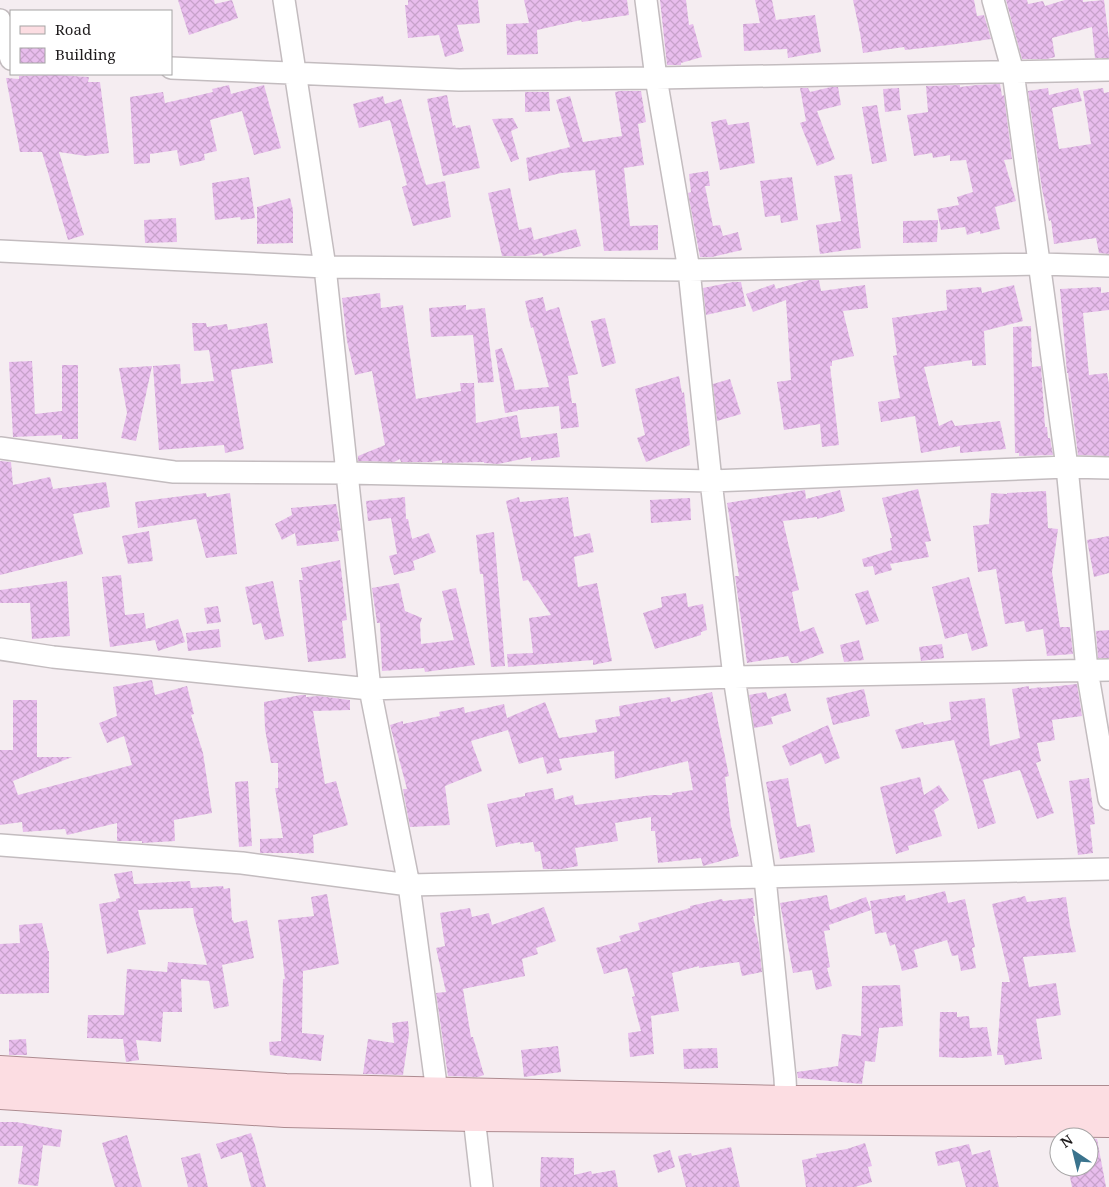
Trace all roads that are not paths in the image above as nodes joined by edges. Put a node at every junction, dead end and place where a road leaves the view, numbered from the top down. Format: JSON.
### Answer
{"nodes":[{"id":1,"x":284,"y":0,"type":"edge"},
{"id":2,"x":646,"y":0,"type":"edge"},
{"id":3,"x":993,"y":0,"type":"edge"},
{"id":4,"x":0,"y":20,"type":"edge"},
{"id":5,"x":10,"y":56,"type":"edge"},
{"id":6,"x":172,"y":68,"type":"edge"},
{"id":7,"x":1109,"y":70,"type":"edge"},
{"id":8,"x":1013,"y":72,"type":"junction"},
{"id":9,"x":296,"y":74,"type":"junction"},
{"id":10,"x":656,"y":78,"type":"junction"},
{"id":11,"x":0,"y":251,"type":"edge"},
{"id":12,"x":1040,"y":264,"type":"junction"},
{"id":13,"x":325,"y":266,"type":"junction"},
{"id":14,"x":1109,"y":266,"type":"edge"},
{"id":15,"x":689,"y":270,"type":"junction"},
{"id":16,"x":0,"y":448,"type":"edge"},
{"id":17,"x":1068,"y":467,"type":"junction"},
{"id":18,"x":1109,"y":468,"type":"edge"},
{"id":19,"x":348,"y":473,"type":"junction"},
{"id":20,"x":711,"y":481,"type":"junction"},
{"id":21,"x":0,"y":650,"type":"edge"},
{"id":22,"x":1087,"y":670,"type":"junction"},
{"id":23,"x":1109,"y":670,"type":"edge"},
{"id":24,"x":734,"y":677,"type":"junction"},
{"id":25,"x":370,"y":689,"type":"junction"},
{"id":26,"x":1109,"y":800,"type":"edge"},
{"id":27,"x":0,"y":845,"type":"edge"},
{"id":28,"x":1109,"y":869,"type":"edge"},
{"id":29,"x":764,"y":878,"type":"junction"},
{"id":30,"x":409,"y":885,"type":"junction"},
{"id":31,"x":0,"y":1070,"type":"edge"},
{"id":32,"x":437,"y":1092,"type":"junction"},
{"id":33,"x":0,"y":1096,"type":"edge"},
{"id":34,"x":786,"y":1100,"type":"junction"},
{"id":35,"x":1109,"y":1100,"type":"edge"},
{"id":36,"x":474,"y":1117,"type":"junction"},
{"id":37,"x":1109,"y":1123,"type":"edge"},
{"id":38,"x":482,"y":1187,"type":"edge"}],
"edges":[{"from":1,"to":9,"type":"street"},
{"from":2,"to":10,"type":"street"},
{"from":3,"to":8,"type":"street"},
{"from":4,"to":5,"type":"street"},
{"from":6,"to":9,"type":"street"},
{"from":7,"to":8,"type":"street"},
{"from":8,"to":10,"type":"street"},
{"from":8,"to":12,"type":"street"},
{"from":9,"to":10,"type":"street"},
{"from":9,"to":13,"type":"street"},
{"from":10,"to":15,"type":"street"},
{"from":11,"to":13,"type":"street"},
{"from":12,"to":14,"type":"street"},
{"from":12,"to":15,"type":"street"},
{"from":12,"to":17,"type":"street"},
{"from":13,"to":15,"type":"street"},
{"from":13,"to":19,"type":"street"},
{"from":15,"to":20,"type":"street"},
{"from":16,"to":19,"type":"street"},
{"from":17,"to":18,"type":"street"},
{"from":17,"to":20,"type":"street"},
{"from":17,"to":22,"type":"street"},
{"from":19,"to":20,"type":"street"},
{"from":19,"to":25,"type":"street"},
{"from":20,"to":24,"type":"street"},
{"from":21,"to":25,"type":"street"},
{"from":22,"to":23,"type":"street"},
{"from":22,"to":24,"type":"street"},
{"from":22,"to":26,"type":"street"},
{"from":24,"to":25,"type":"street"},
{"from":24,"to":29,"type":"street"},
{"from":25,"to":30,"type":"street"},
{"from":27,"to":30,"type":"street"},
{"from":28,"to":29,"type":"street"},
{"from":29,"to":30,"type":"street"},
{"from":29,"to":34,"type":"street"},
{"from":30,"to":32,"type":"street"},
{"from":31,"to":32,"type":"main road"},
{"from":32,"to":34,"type":"main road"},
{"from":33,"to":36,"type":"main road"},
{"from":34,"to":35,"type":"main road"},
{"from":36,"to":37,"type":"main road"},
{"from":36,"to":38,"type":"street"}]}
